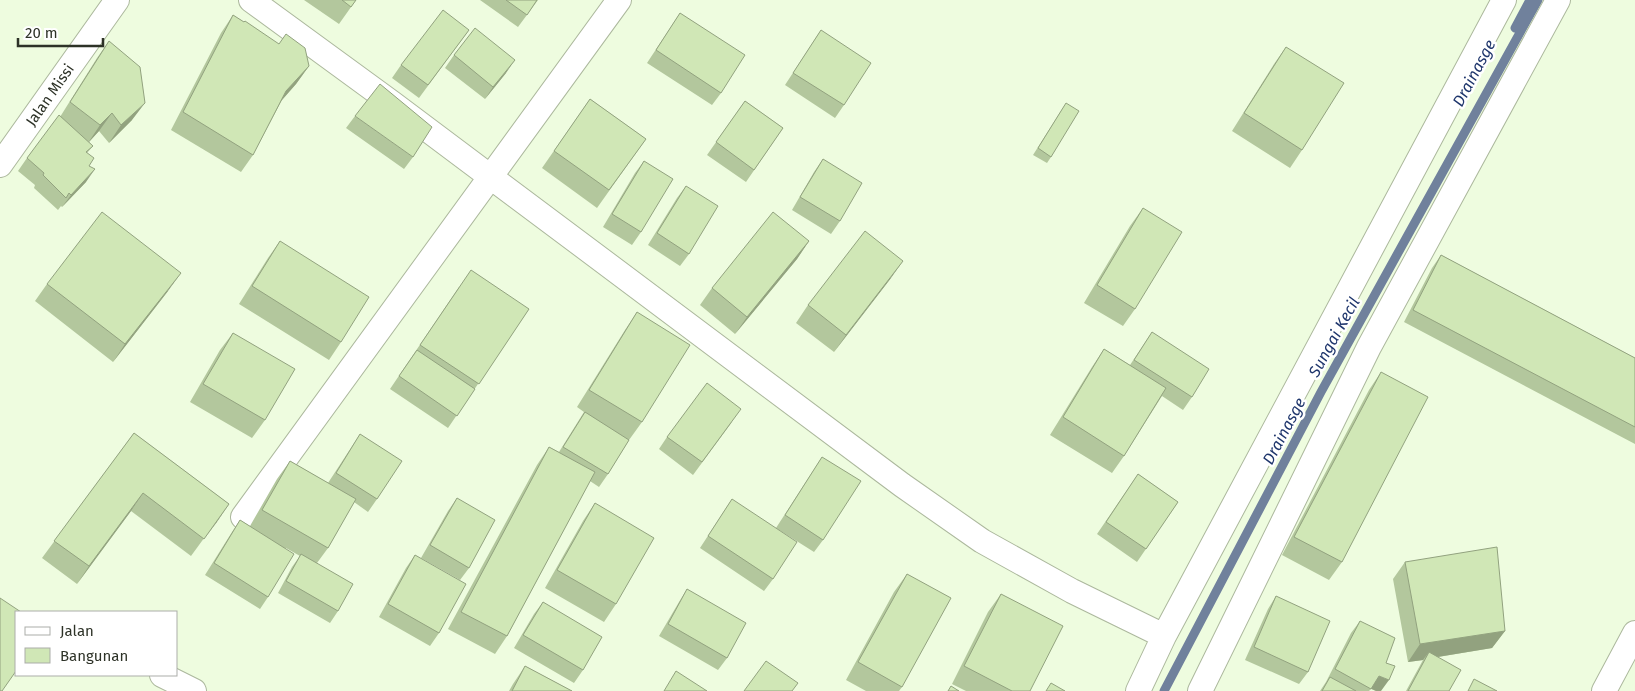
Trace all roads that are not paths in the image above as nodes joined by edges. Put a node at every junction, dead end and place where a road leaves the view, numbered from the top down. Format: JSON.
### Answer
{"nodes":[{"id":1,"x":117,"y":0,"type":"edge"},
{"id":2,"x":251,"y":0,"type":"edge"},
{"id":3,"x":619,"y":0,"type":"edge"},
{"id":4,"x":1504,"y":0,"type":"edge"},
{"id":5,"x":1558,"y":0,"type":"edge"},
{"id":6,"x":0,"y":165,"type":"edge"},
{"id":7,"x":490,"y":176,"type":"junction"},
{"id":8,"x":243,"y":517,"type":"dead end"},
{"id":9,"x":1635,"y":633,"type":"edge"},
{"id":10,"x":1164,"y":636,"type":"junction"},
{"id":11,"x":164,"y":676,"type":"edge"},
{"id":12,"x":194,"y":691,"type":"edge"},
{"id":13,"x":1138,"y":691,"type":"edge"},
{"id":14,"x":1200,"y":691,"type":"edge"},
{"id":15,"x":1604,"y":691,"type":"edge"}],
"edges":[{"from":1,"to":6,"type":"street","name":"Jalan Missi"},
{"from":2,"to":7,"type":"street"},
{"from":3,"to":7,"type":"street"},
{"from":4,"to":10,"type":"street"},
{"from":5,"to":14,"type":"street"},
{"from":7,"to":8,"type":"street"},
{"from":7,"to":10,"type":"street"},
{"from":9,"to":15,"type":"street"},
{"from":10,"to":13,"type":"street"},
{"from":11,"to":12,"type":"street"}]}
